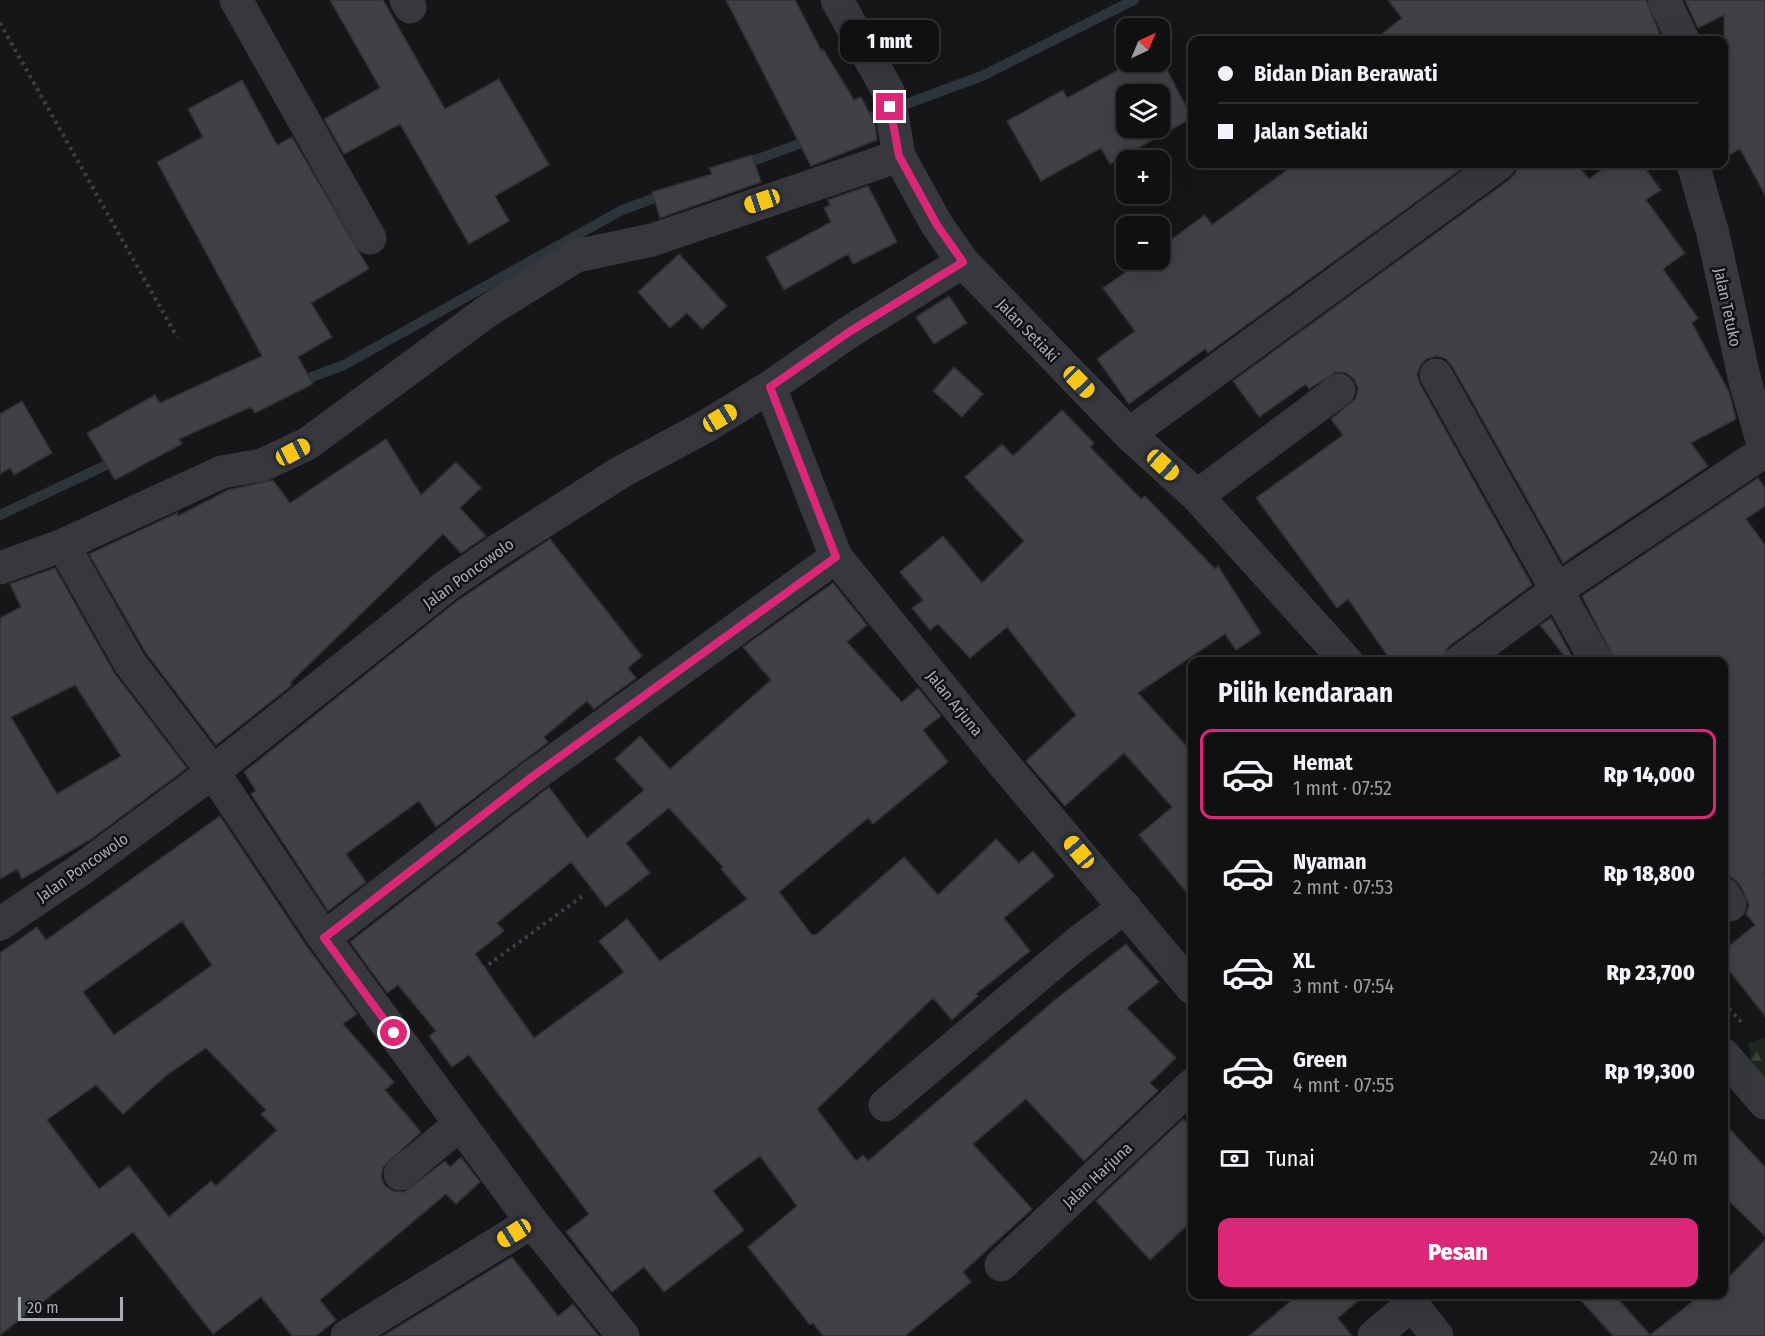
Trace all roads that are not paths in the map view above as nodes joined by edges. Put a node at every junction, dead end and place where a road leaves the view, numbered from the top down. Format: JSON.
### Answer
{"nodes":[{"id":1,"x":236,"y":0,"type":"edge"},
{"id":2,"x":837,"y":0,"type":"edge"},
{"id":3,"x":1664,"y":0,"type":"edge"},
{"id":4,"x":1681,"y":36,"type":"edge"},
{"id":5,"x":899,"y":156,"type":"junction"},
{"id":6,"x":1494,"y":168,"type":"edge"},
{"id":7,"x":1695,"y":168,"type":"edge"},
{"id":8,"x":370,"y":238,"type":"dead end"},
{"id":9,"x":963,"y":262,"type":"junction"},
{"id":10,"x":1436,"y":375,"type":"dead end"},
{"id":11,"x":770,"y":387,"type":"junction"},
{"id":12,"x":1338,"y":390,"type":"dead end"},
{"id":13,"x":1129,"y":434,"type":"junction"},
{"id":14,"x":1765,"y":451,"type":"edge"},
{"id":15,"x":1197,"y":496,"type":"junction"},
{"id":16,"x":63,"y":545,"type":"junction"},
{"id":17,"x":836,"y":557,"type":"junction"},
{"id":18,"x":0,"y":568,"type":"edge"},
{"id":19,"x":1557,"y":590,"type":"junction"},
{"id":20,"x":1342,"y":657,"type":"edge"},
{"id":21,"x":1466,"y":657,"type":"edge"},
{"id":22,"x":1594,"y":657,"type":"edge"},
{"id":23,"x":213,"y":772,"type":"junction"},
{"id":24,"x":1125,"y":907,"type":"junction"},
{"id":25,"x":0,"y":924,"type":"edge"},
{"id":26,"x":324,"y":938,"type":"junction"},
{"id":27,"x":1188,"y":983,"type":"edge"},
{"id":28,"x":1728,"y":1060,"type":"edge"},
{"id":29,"x":1188,"y":1089,"type":"edge"},
{"id":30,"x":1765,"y":1103,"type":"edge"},
{"id":31,"x":885,"y":1105,"type":"dead end"},
{"id":32,"x":460,"y":1125,"type":"junction"},
{"id":33,"x":400,"y":1174,"type":"dead end"},
{"id":34,"x":532,"y":1222,"type":"junction"},
{"id":35,"x":1001,"y":1265,"type":"dead end"},
{"id":36,"x":1408,"y":1300,"type":"edge"},
{"id":37,"x":347,"y":1336,"type":"edge"},
{"id":38,"x":623,"y":1336,"type":"edge"},
{"id":39,"x":1374,"y":1336,"type":"edge"},
{"id":40,"x":1437,"y":1336,"type":"edge"}],
"edges":[{"from":1,"to":8,"type":"street"},
{"from":2,"to":5,"type":"street","name":"Jalan Setiaki"},
{"from":3,"to":4,"type":"street"},
{"from":5,"to":9,"type":"street","name":"Jalan Setiaki"},
{"from":5,"to":16,"type":"street"},
{"from":6,"to":13,"type":"street"},
{"from":7,"to":14,"type":"street","name":"Jalan Tetuko"},
{"from":9,"to":11,"type":"street","name":"Jalan Poncowolo"},
{"from":9,"to":13,"type":"street","name":"Jalan Setiaki"},
{"from":10,"to":19,"type":"street"},
{"from":11,"to":17,"type":"street","name":"Jalan Arjuna"},
{"from":11,"to":23,"type":"street","name":"Jalan Poncowolo"},
{"from":12,"to":15,"type":"street"},
{"from":13,"to":15,"type":"street","name":"Jalan Setiaki"},
{"from":14,"to":19,"type":"street"},
{"from":15,"to":20,"type":"street","name":"Jalan Setiaki"},
{"from":16,"to":18,"type":"street"},
{"from":16,"to":23,"type":"street"},
{"from":17,"to":24,"type":"street","name":"Jalan Arjuna"},
{"from":17,"to":26,"type":"street"},
{"from":19,"to":21,"type":"street"},
{"from":19,"to":22,"type":"street"},
{"from":23,"to":25,"type":"street","name":"Jalan Poncowolo"},
{"from":23,"to":26,"type":"street"},
{"from":24,"to":27,"type":"street","name":"Jalan Arjuna"},
{"from":24,"to":31,"type":"street"},
{"from":26,"to":32,"type":"street"},
{"from":28,"to":30,"type":"street"},
{"from":29,"to":35,"type":"street","name":"Jalan Harjuna"},
{"from":32,"to":33,"type":"street"},
{"from":32,"to":34,"type":"street"},
{"from":34,"to":37,"type":"street"},
{"from":34,"to":38,"type":"street"},
{"from":36,"to":39,"type":"street"},
{"from":36,"to":40,"type":"street"}]}
